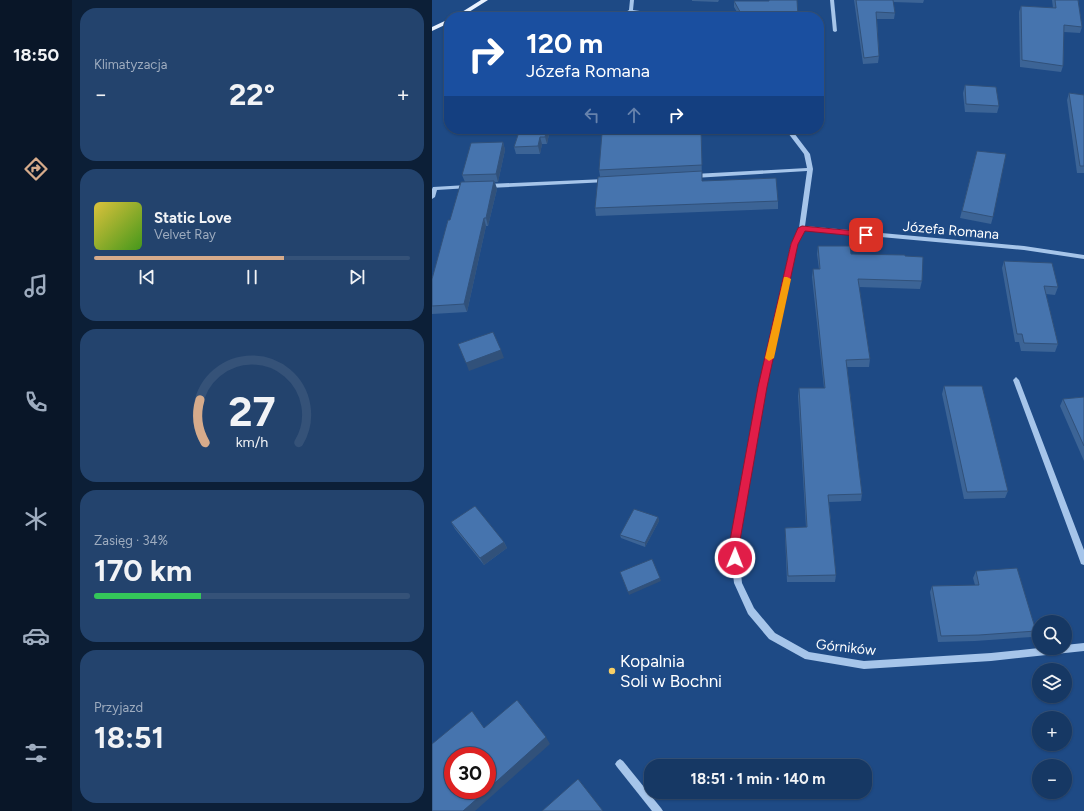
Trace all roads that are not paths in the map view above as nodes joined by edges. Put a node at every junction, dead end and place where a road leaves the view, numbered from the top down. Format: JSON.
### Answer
{"nodes":[{"id":1,"x":486,"y":0,"type":"edge"},
{"id":2,"x":632,"y":0,"type":"edge"},
{"id":3,"x":832,"y":0,"type":"edge"},
{"id":4,"x":631,"y":11,"type":"joint"},
{"id":5,"x":466,"y":12,"type":"edge"},
{"id":6,"x":638,"y":12,"type":"edge"},
{"id":7,"x":444,"y":23,"type":"edge"},
{"id":8,"x":432,"y":29,"type":"edge"},
{"id":9,"x":835,"y":31,"type":"dead end"},
{"id":10,"x":792,"y":134,"type":"edge"},
{"id":11,"x":810,"y":169,"type":"junction"},
{"id":12,"x":691,"y":176,"type":"edge"},
{"id":13,"x":613,"y":180,"type":"edge"},
{"id":14,"x":474,"y":186,"type":"edge"},
{"id":15,"x":482,"y":186,"type":"edge"},
{"id":16,"x":432,"y":197,"type":"edge"},
{"id":17,"x":802,"y":228,"type":"junction"},
{"id":18,"x":1084,"y":257,"type":"edge"},
{"id":19,"x":1016,"y":380,"type":"dead end"},
{"id":20,"x":1084,"y":561,"type":"edge"},
{"id":21,"x":1084,"y":647,"type":"edge"},
{"id":22,"x":620,"y":764,"type":"dead end"},
{"id":23,"x":658,"y":811,"type":"edge"}],
"edges":[{"from":1,"to":5,"type":"main road"},
{"from":2,"to":4,"type":"street"},
{"from":3,"to":9,"type":"street"},
{"from":4,"to":6,"type":"street"},
{"from":7,"to":8,"type":"main road"},
{"from":10,"to":11,"type":"street"},
{"from":11,"to":12,"type":"street"},
{"from":11,"to":17,"type":"street"},
{"from":13,"to":15,"type":"street"},
{"from":14,"to":16,"type":"street"},
{"from":17,"to":18,"type":"street","name":"Józefa Romana"},
{"from":17,"to":21,"type":"street","name":"Górników"},
{"from":19,"to":20,"type":"street"},
{"from":22,"to":23,"type":"street"}]}
